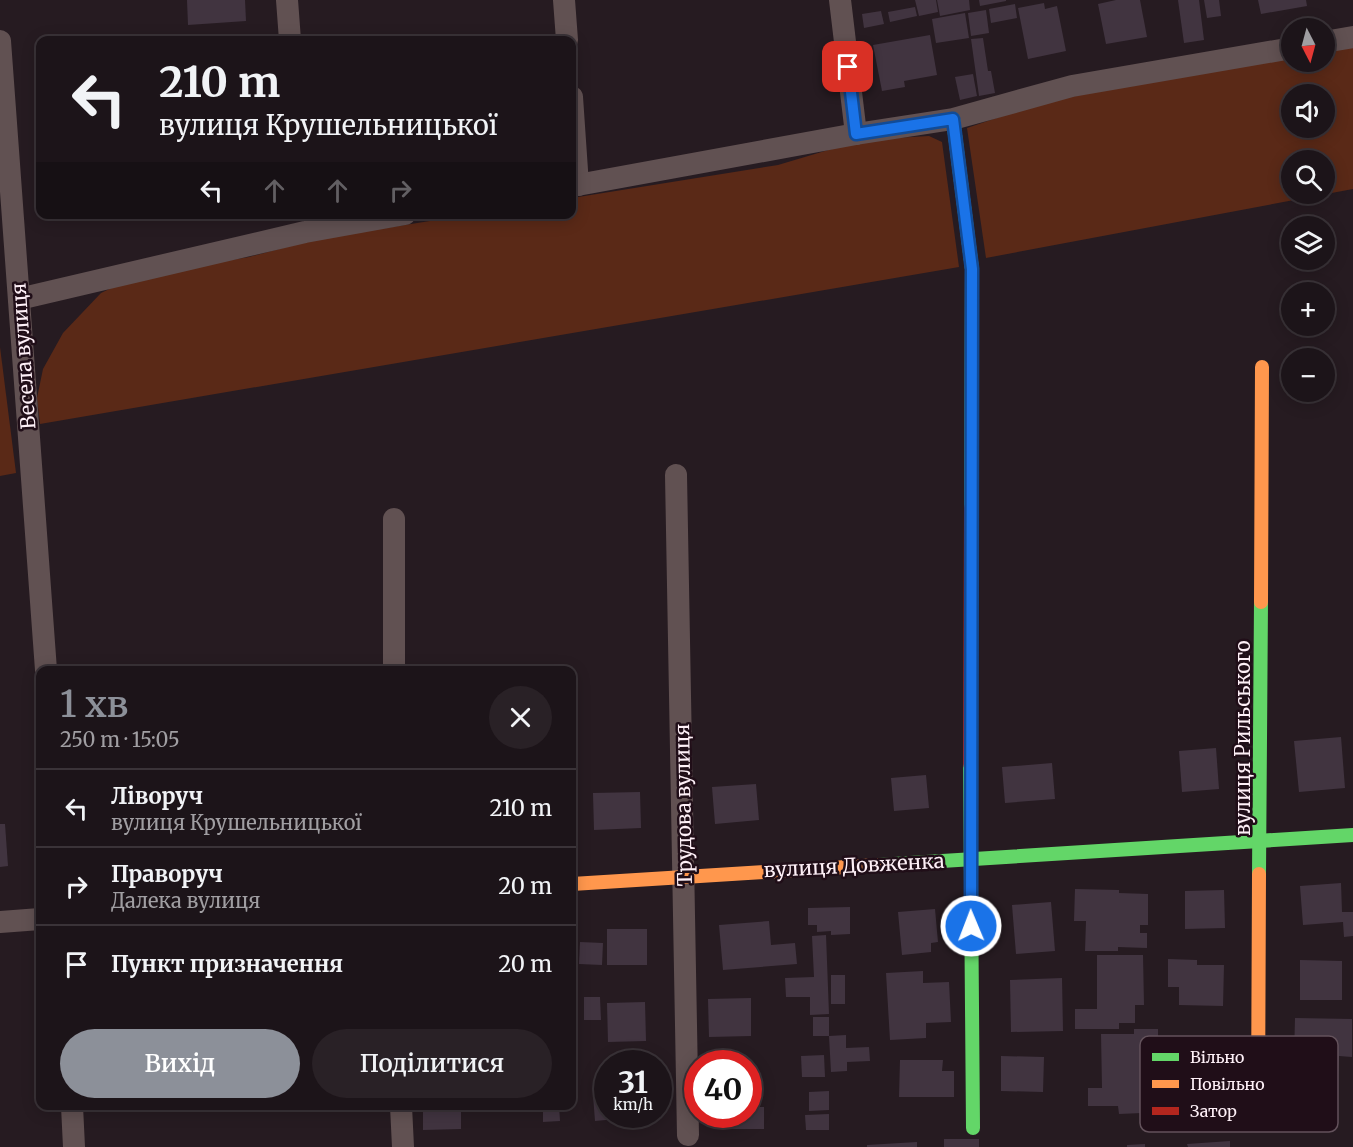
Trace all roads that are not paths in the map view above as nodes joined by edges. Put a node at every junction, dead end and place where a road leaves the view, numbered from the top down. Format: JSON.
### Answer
{"nodes":[{"id":1,"x":287,"y":0,"type":"edge"},
{"id":2,"x":564,"y":0,"type":"edge"},
{"id":3,"x":840,"y":0,"type":"edge"},
{"id":4,"x":290,"y":36,"type":"edge"},
{"id":5,"x":567,"y":36,"type":"edge"},
{"id":6,"x":1353,"y":37,"type":"edge"},
{"id":7,"x":1335,"y":40,"type":"edge"},
{"id":8,"x":0,"y":41,"type":"edge"},
{"id":9,"x":1281,"y":50,"type":"edge"},
{"id":10,"x":953,"y":119,"type":"junction"},
{"id":11,"x":856,"y":134,"type":"junction"},
{"id":12,"x":576,"y":186,"type":"edge"},
{"id":13,"x":349,"y":219,"type":"edge"},
{"id":14,"x":304,"y":223,"type":"edge"},
{"id":15,"x":19,"y":299,"type":"junction"},
{"id":16,"x":1262,"y":367,"type":"dead end"},
{"id":17,"x":676,"y":475,"type":"dead end"},
{"id":18,"x":394,"y":519,"type":"dead end"},
{"id":19,"x":46,"y":666,"type":"edge"},
{"id":20,"x":394,"y":666,"type":"edge"},
{"id":21,"x":1353,"y":836,"type":"edge"},
{"id":22,"x":1261,"y":842,"type":"junction"},
{"id":23,"x":970,"y":858,"type":"junction"},
{"id":24,"x":684,"y":876,"type":"junction"},
{"id":25,"x":576,"y":884,"type":"edge"},
{"id":26,"x":36,"y":919,"type":"edge"},
{"id":27,"x":0,"y":922,"type":"edge"},
{"id":28,"x":1259,"y":1036,"type":"edge"},
{"id":29,"x":72,"y":1110,"type":"edge"},
{"id":30,"x":401,"y":1110,"type":"edge"},
{"id":31,"x":973,"y":1128,"type":"dead end"},
{"id":32,"x":688,"y":1135,"type":"dead end"},
{"id":33,"x":74,"y":1147,"type":"edge"},
{"id":34,"x":403,"y":1147,"type":"edge"}],
"edges":[{"from":1,"to":4,"type":"street"},
{"from":2,"to":5,"type":"street"},
{"from":3,"to":11,"type":"street"},
{"from":6,"to":7,"type":"street"},
{"from":8,"to":15,"type":"street","name":"Весела вулиця"},
{"from":9,"to":10,"type":"street"},
{"from":10,"to":11,"type":"street"},
{"from":10,"to":23,"type":"street"},
{"from":11,"to":12,"type":"street"},
{"from":13,"to":14,"type":"street"},
{"from":14,"to":15,"type":"street"},
{"from":15,"to":19,"type":"street","name":"Весела вулиця"},
{"from":16,"to":22,"type":"street","name":"вулиця Рильського"},
{"from":17,"to":24,"type":"street","name":"Трудова вулиця"},
{"from":18,"to":20,"type":"street"},
{"from":21,"to":22,"type":"street","name":"вулиця Довженка"},
{"from":22,"to":23,"type":"street","name":"вулиця Довженка"},
{"from":22,"to":28,"type":"street","name":"вулиця Рильського"},
{"from":23,"to":24,"type":"street","name":"вулиця Довженка"},
{"from":23,"to":31,"type":"street"},
{"from":24,"to":25,"type":"street","name":"вулиця Довженка"},
{"from":24,"to":32,"type":"street","name":"Трудова вулиця"},
{"from":26,"to":27,"type":"street"},
{"from":29,"to":33,"type":"street"},
{"from":30,"to":34,"type":"street"}]}
